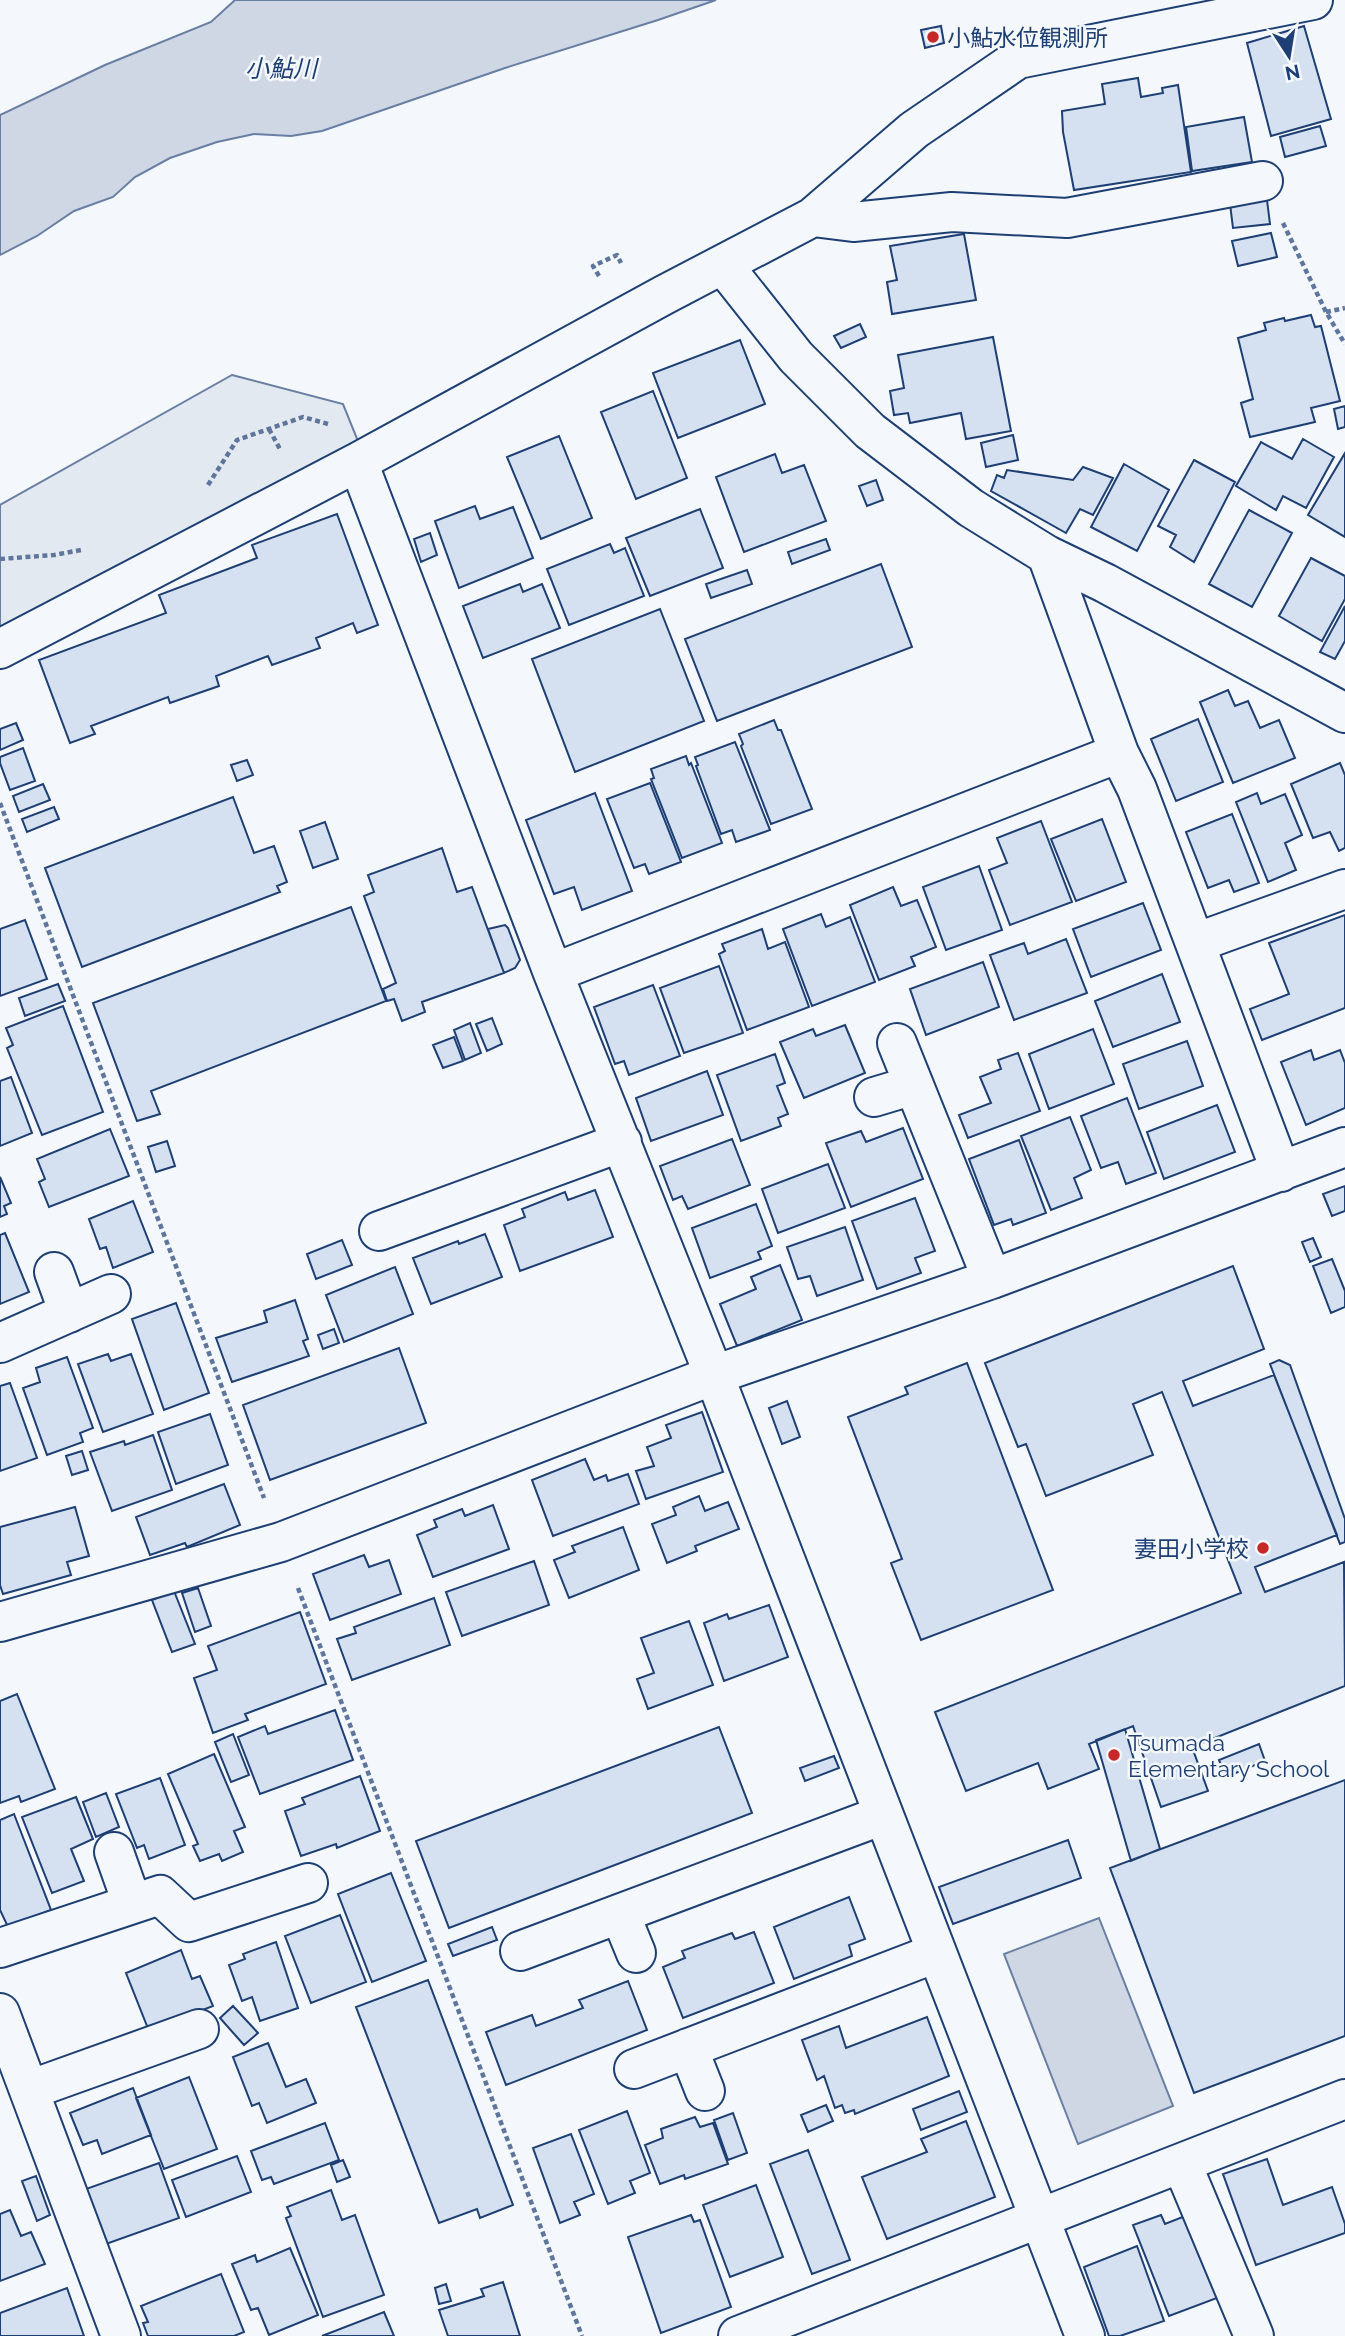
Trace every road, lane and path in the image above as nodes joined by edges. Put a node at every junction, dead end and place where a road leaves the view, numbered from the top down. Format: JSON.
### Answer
{"nodes":[{"id":1,"x":1314,"y":0,"type":"edge"},
{"id":2,"x":1263,"y":181,"type":"joint"},
{"id":3,"x":813,"y":217,"type":"junction"},
{"id":4,"x":723,"y":265,"type":"junction"},
{"id":5,"x":1345,"y":308,"type":"edge"},
{"id":6,"x":1326,"y":312,"type":"junction"},
{"id":7,"x":1345,"y":344,"type":"edge"},
{"id":8,"x":358,"y":462,"type":"junction"},
{"id":9,"x":1047,"y":555,"type":"junction"},
{"id":10,"x":0,"y":649,"type":"edge"},
{"id":11,"x":1345,"y":713,"type":"edge"},
{"id":12,"x":1119,"y":753,"type":"junction"},
{"id":13,"x":1345,"y":889,"type":"edge"},
{"id":14,"x":1195,"y":943,"type":"junction"},
{"id":15,"x":553,"y":973,"type":"junction"},
{"id":16,"x":897,"y":1044,"type":"dead end"},
{"id":17,"x":914,"y":1085,"type":"junction"},
{"id":18,"x":874,"y":1097,"type":"dead end"},
{"id":19,"x":622,"y":1142,"type":"junction"},
{"id":20,"x":1345,"y":1147,"type":"edge"},
{"id":21,"x":1281,"y":1172,"type":"junction"},
{"id":22,"x":379,"y":1231,"type":"dead end"},
{"id":23,"x":54,"y":1272,"type":"dead end"},
{"id":24,"x":992,"y":1279,"type":"junction"},
{"id":25,"x":111,"y":1294,"type":"dead end"},
{"id":26,"x":69,"y":1313,"type":"junction"},
{"id":27,"x":0,"y":1343,"type":"edge"},
{"id":28,"x":714,"y":1375,"type":"junction"},
{"id":29,"x":0,"y":1622,"type":"edge"},
{"id":30,"x":883,"y":1815,"type":"junction"},
{"id":31,"x":114,"y":1852,"type":"dead end"},
{"id":32,"x":308,"y":1883,"type":"dead end"},
{"id":33,"x":132,"y":1903,"type":"junction"},
{"id":34,"x":620,"y":1914,"type":"junction"},
{"id":35,"x":0,"y":1948,"type":"edge"},
{"id":36,"x":520,"y":1951,"type":"dead end"},
{"id":37,"x":636,"y":1953,"type":"dead end"},
{"id":38,"x":936,"y":1953,"type":"junction"},
{"id":39,"x":200,"y":2028,"type":"dead end"},
{"id":40,"x":4,"y":2034,"type":"edge"},
{"id":41,"x":688,"y":2048,"type":"junction"},
{"id":42,"x":634,"y":2069,"type":"dead end"},
{"id":43,"x":29,"y":2090,"type":"junction"},
{"id":44,"x":705,"y":2091,"type":"dead end"},
{"id":45,"x":1345,"y":2099,"type":"edge"},
{"id":46,"x":1182,"y":2164,"type":"junction"},
{"id":47,"x":1038,"y":2219,"type":"junction"},
{"id":48,"x":121,"y":2336,"type":"edge"},
{"id":49,"x":738,"y":2336,"type":"edge"},
{"id":50,"x":1085,"y":2336,"type":"edge"},
{"id":51,"x":1254,"y":2336,"type":"edge"}],
"edges":[{"from":1,"to":3,"type":"street"},
{"from":2,"to":3,"type":"street"},
{"from":2,"to":6,"type":"path"},
{"from":3,"to":4,"type":"street"},
{"from":4,"to":8,"type":"street"},
{"from":4,"to":9,"type":"street"},
{"from":5,"to":6,"type":"path"},
{"from":6,"to":7,"type":"path"},
{"from":8,"to":10,"type":"street"},
{"from":8,"to":15,"type":"street"},
{"from":9,"to":11,"type":"street"},
{"from":9,"to":12,"type":"street"},
{"from":12,"to":14,"type":"street"},
{"from":12,"to":15,"type":"street"},
{"from":13,"to":14,"type":"street"},
{"from":14,"to":21,"type":"street"},
{"from":15,"to":19,"type":"street"},
{"from":16,"to":17,"type":"street"},
{"from":17,"to":18,"type":"street"},
{"from":17,"to":24,"type":"street"},
{"from":19,"to":22,"type":"street"},
{"from":19,"to":28,"type":"street"},
{"from":20,"to":21,"type":"street"},
{"from":21,"to":24,"type":"street"},
{"from":23,"to":26,"type":"street"},
{"from":24,"to":28,"type":"street"},
{"from":25,"to":26,"type":"street"},
{"from":26,"to":27,"type":"street"},
{"from":28,"to":29,"type":"street"},
{"from":28,"to":30,"type":"street"},
{"from":30,"to":34,"type":"street"},
{"from":30,"to":38,"type":"street"},
{"from":31,"to":33,"type":"street"},
{"from":32,"to":33,"type":"street"},
{"from":33,"to":35,"type":"street"},
{"from":34,"to":36,"type":"street"},
{"from":34,"to":37,"type":"street"},
{"from":38,"to":41,"type":"street"},
{"from":38,"to":47,"type":"street"},
{"from":39,"to":43,"type":"street"},
{"from":40,"to":43,"type":"street"},
{"from":41,"to":42,"type":"street"},
{"from":41,"to":44,"type":"street"},
{"from":43,"to":48,"type":"street"},
{"from":45,"to":46,"type":"street"},
{"from":46,"to":47,"type":"street"},
{"from":46,"to":51,"type":"street"},
{"from":47,"to":49,"type":"street"},
{"from":47,"to":50,"type":"street"}]}
